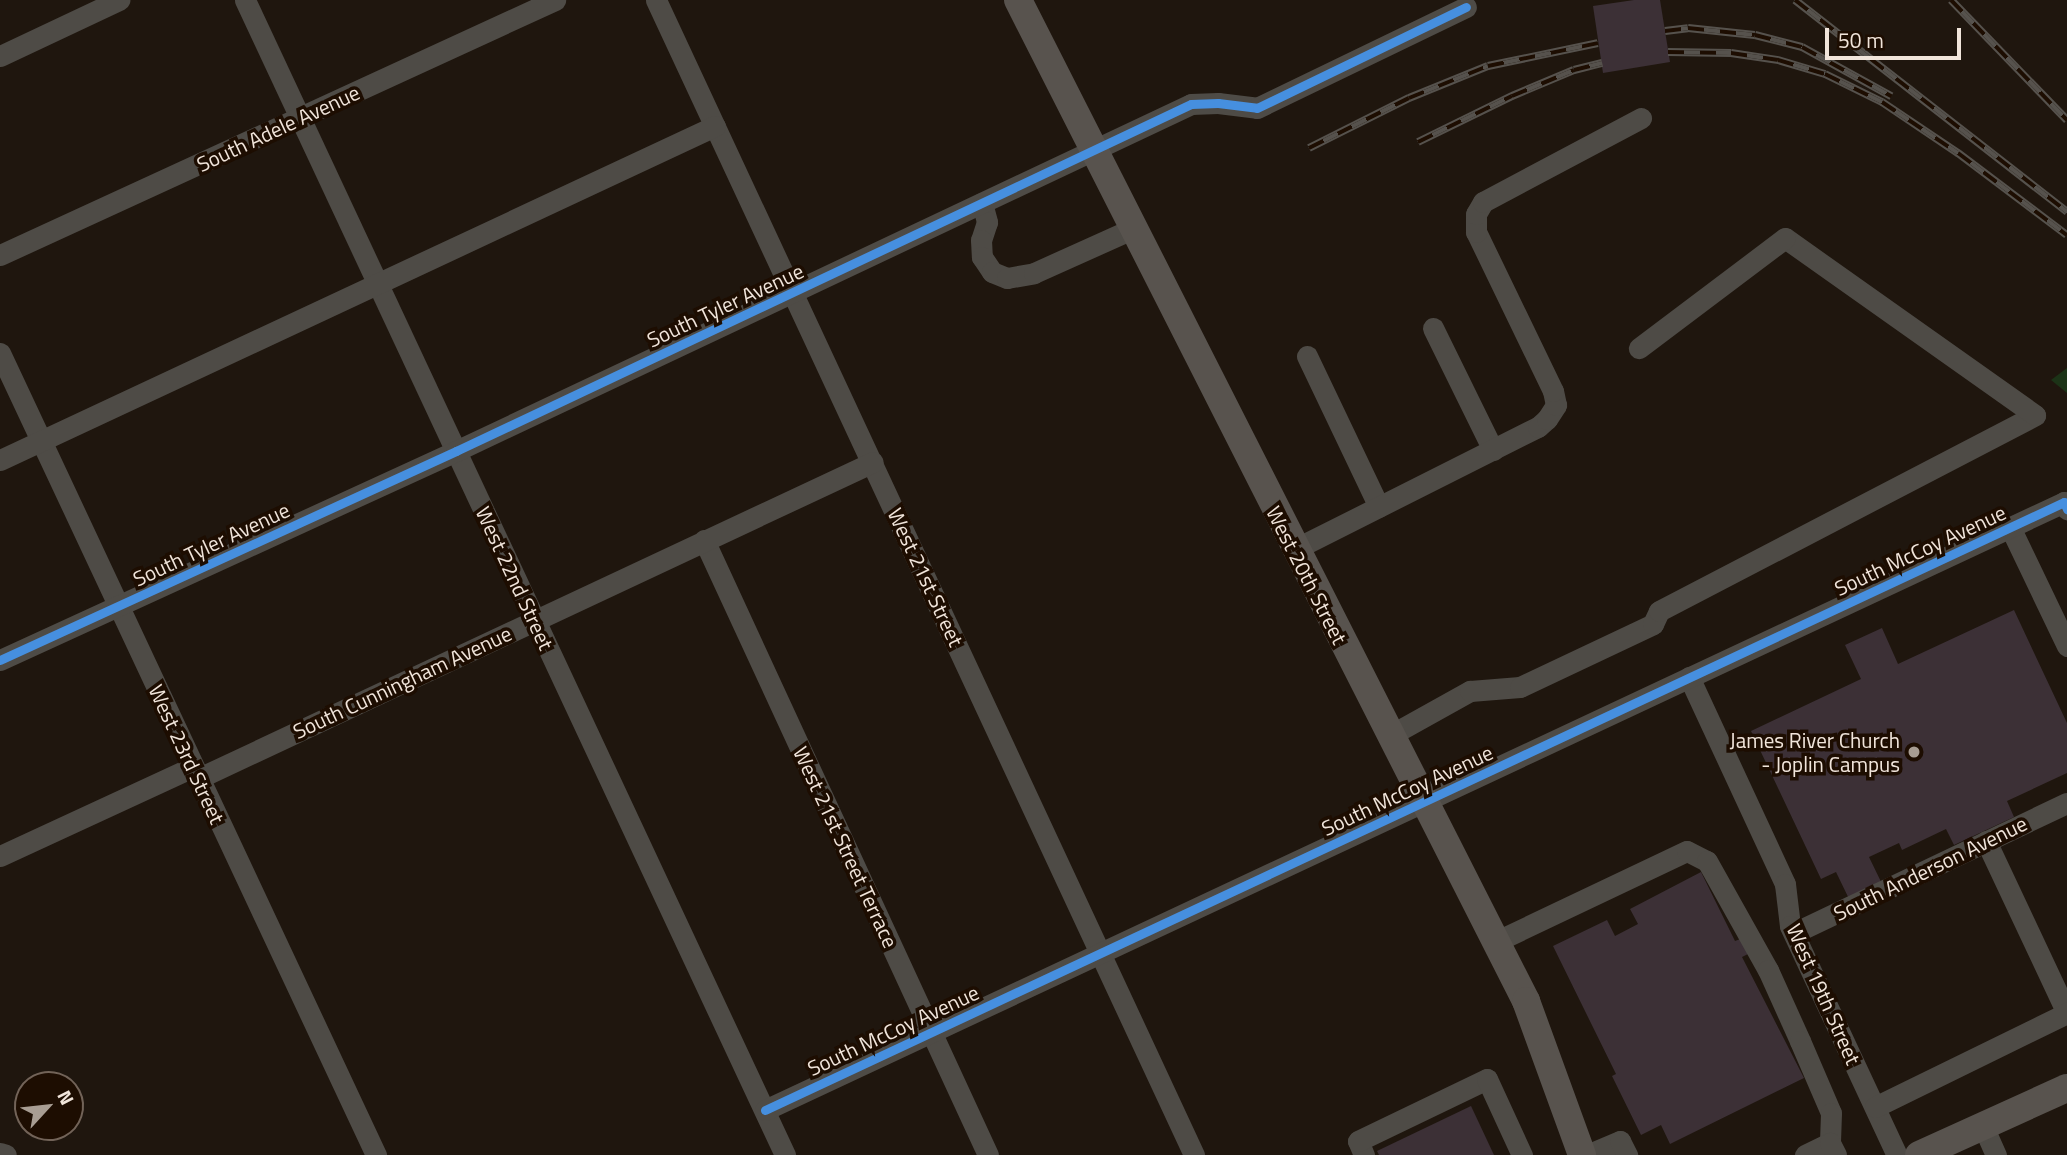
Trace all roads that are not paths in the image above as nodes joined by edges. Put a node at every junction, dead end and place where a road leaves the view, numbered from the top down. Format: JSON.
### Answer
{"nodes":[{"id":1,"x":119,"y":0,"type":"edge"},
{"id":2,"x":245,"y":0,"type":"edge"},
{"id":3,"x":555,"y":0,"type":"edge"},
{"id":4,"x":656,"y":0,"type":"edge"},
{"id":5,"x":1018,"y":0,"type":"edge"},
{"id":6,"x":1466,"y":6,"type":"dead end"},
{"id":7,"x":0,"y":55,"type":"edge"},
{"id":8,"x":1641,"y":118,"type":"dead end"},
{"id":9,"x":300,"y":119,"type":"junction"},
{"id":10,"x":715,"y":126,"type":"junction"},
{"id":11,"x":1093,"y":151,"type":"junction"},
{"id":12,"x":982,"y":203,"type":"junction"},
{"id":13,"x":1132,"y":229,"type":"junction"},
{"id":14,"x":0,"y":255,"type":"edge"},
{"id":15,"x":378,"y":283,"type":"junction"},
{"id":16,"x":792,"y":293,"type":"junction"},
{"id":17,"x":1433,"y":328,"type":"dead end"},
{"id":18,"x":1639,"y":348,"type":"dead end"},
{"id":19,"x":0,"y":353,"type":"edge"},
{"id":20,"x":1307,"y":356,"type":"dead end"},
{"id":21,"x":41,"y":441,"type":"junction"},
{"id":22,"x":1493,"y":450,"type":"junction"},
{"id":23,"x":456,"y":451,"type":"junction"},
{"id":24,"x":0,"y":460,"type":"edge"},
{"id":25,"x":873,"y":462,"type":"junction"},
{"id":26,"x":2065,"y":505,"type":"edge"},
{"id":27,"x":1379,"y":507,"type":"junction"},
{"id":28,"x":2010,"y":527,"type":"junction"},
{"id":29,"x":704,"y":540,"type":"junction"},
{"id":30,"x":1295,"y":549,"type":"junction"},
{"id":31,"x":117,"y":606,"type":"junction"},
{"id":32,"x":534,"y":620,"type":"junction"},
{"id":33,"x":2067,"y":646,"type":"edge"},
{"id":34,"x":0,"y":660,"type":"edge"},
{"id":35,"x":1689,"y":677,"type":"junction"},
{"id":36,"x":1389,"y":736,"type":"junction"},
{"id":37,"x":196,"y":773,"type":"junction"},
{"id":38,"x":1423,"y":802,"type":"junction"},
{"id":39,"x":2067,"y":803,"type":"edge"},
{"id":40,"x":1986,"y":841,"type":"junction"},
{"id":41,"x":0,"y":856,"type":"edge"},
{"id":42,"x":1794,"y":933,"type":"junction"},
{"id":43,"x":1495,"y":942,"type":"junction"},
{"id":44,"x":1100,"y":953,"type":"junction"},
{"id":45,"x":2067,"y":1013,"type":"edge"},
{"id":46,"x":931,"y":1031,"type":"junction"},
{"id":47,"x":2067,"y":1088,"type":"edge"},
{"id":48,"x":1875,"y":1107,"type":"junction"},
{"id":49,"x":765,"y":1110,"type":"junction"},
{"id":50,"x":1983,"y":1126,"type":"junction"},
{"id":51,"x":1833,"y":1149,"type":"edge"},
{"id":52,"x":0,"y":1153,"type":"edge"},
{"id":53,"x":6,"y":1155,"type":"edge"},
{"id":54,"x":376,"y":1155,"type":"edge"},
{"id":55,"x":785,"y":1155,"type":"edge"},
{"id":56,"x":988,"y":1155,"type":"edge"},
{"id":57,"x":1194,"y":1155,"type":"edge"},
{"id":58,"x":1364,"y":1155,"type":"edge"},
{"id":59,"x":1522,"y":1155,"type":"edge"},
{"id":60,"x":1584,"y":1155,"type":"edge"},
{"id":61,"x":1627,"y":1155,"type":"edge"},
{"id":62,"x":1805,"y":1155,"type":"edge"},
{"id":63,"x":1898,"y":1155,"type":"edge"},
{"id":64,"x":1919,"y":1155,"type":"edge"},
{"id":65,"x":1996,"y":1155,"type":"edge"}],
"edges":[{"from":1,"to":7,"type":"street"},
{"from":2,"to":9,"type":"street","name":"West 22nd Street"},
{"from":3,"to":9,"type":"street","name":"South Adele Avenue"},
{"from":4,"to":10,"type":"street","name":"West 21st Street"},
{"from":5,"to":11,"type":"main road","name":"West 20th Street"},
{"from":6,"to":11,"type":"street","name":"South Tyler Avenue"},
{"from":8,"to":22,"type":"street"},
{"from":9,"to":14,"type":"street","name":"South Adele Avenue"},
{"from":9,"to":15,"type":"street","name":"West 22nd Street"},
{"from":10,"to":15,"type":"street"},
{"from":10,"to":16,"type":"street","name":"West 21st Street"},
{"from":11,"to":12,"type":"street","name":"South Tyler Avenue"},
{"from":11,"to":13,"type":"main road","name":"West 20th Street"},
{"from":12,"to":13,"type":"street"},
{"from":12,"to":16,"type":"street","name":"South Tyler Avenue"},
{"from":13,"to":30,"type":"main road","name":"West 20th Street"},
{"from":15,"to":21,"type":"street"},
{"from":15,"to":23,"type":"street","name":"West 22nd Street"},
{"from":16,"to":23,"type":"street","name":"South Tyler Avenue"},
{"from":16,"to":25,"type":"street","name":"West 21st Street"},
{"from":17,"to":22,"type":"street"},
{"from":18,"to":36,"type":"street"},
{"from":19,"to":21,"type":"street","name":"West 23rd Street"},
{"from":20,"to":27,"type":"street"},
{"from":21,"to":24,"type":"street"},
{"from":21,"to":31,"type":"street","name":"West 23rd Street"},
{"from":22,"to":27,"type":"street"},
{"from":23,"to":31,"type":"street","name":"South Tyler Avenue"},
{"from":23,"to":32,"type":"street","name":"West 22nd Street"},
{"from":25,"to":29,"type":"street","name":"South Cunningham Avenue"},
{"from":25,"to":44,"type":"street","name":"West 21st Street"},
{"from":26,"to":28,"type":"street","name":"South McCoy Avenue"},
{"from":27,"to":30,"type":"street"},
{"from":28,"to":33,"type":"street"},
{"from":28,"to":35,"type":"street","name":"South McCoy Avenue"},
{"from":29,"to":32,"type":"street","name":"South Cunningham Avenue"},
{"from":29,"to":46,"type":"street","name":"West 21st Street Terrace"},
{"from":30,"to":36,"type":"main road","name":"West 20th Street"},
{"from":31,"to":34,"type":"street","name":"South Tyler Avenue"},
{"from":31,"to":37,"type":"street","name":"West 23rd Street"},
{"from":32,"to":37,"type":"street","name":"South Cunningham Avenue"},
{"from":32,"to":49,"type":"street","name":"West 22nd Street"},
{"from":35,"to":38,"type":"street","name":"South McCoy Avenue"},
{"from":35,"to":42,"type":"street","name":"West 19th Street"},
{"from":36,"to":38,"type":"main road","name":"West 20th Street"},
{"from":37,"to":41,"type":"street","name":"South Cunningham Avenue"},
{"from":37,"to":54,"type":"street","name":"West 23rd Street"},
{"from":38,"to":43,"type":"main road","name":"West 20th Street"},
{"from":38,"to":44,"type":"street","name":"South McCoy Avenue"},
{"from":39,"to":40,"type":"street","name":"South Anderson Avenue"},
{"from":40,"to":42,"type":"street","name":"South Anderson Avenue"},
{"from":40,"to":45,"type":"street"},
{"from":42,"to":48,"type":"street","name":"West 19th Street"},
{"from":43,"to":51,"type":"street"},
{"from":43,"to":60,"type":"main road","name":"West 20th Street"},
{"from":44,"to":46,"type":"street","name":"South McCoy Avenue"},
{"from":44,"to":57,"type":"street","name":"West 21st Street"},
{"from":45,"to":48,"type":"street"},
{"from":46,"to":49,"type":"street","name":"South McCoy Avenue"},
{"from":46,"to":56,"type":"street","name":"West 21st Street Terrace"},
{"from":47,"to":50,"type":"main road"},
{"from":48,"to":63,"type":"street","name":"West 19th Street"},
{"from":49,"to":55,"type":"street","name":"West 22nd Street"},
{"from":50,"to":64,"type":"main road"},
{"from":50,"to":65,"type":"street"},
{"from":51,"to":62,"type":"street"},
{"from":52,"to":53,"type":"street"},
{"from":58,"to":59,"type":"street"},
{"from":60,"to":61,"type":"street"}]}
